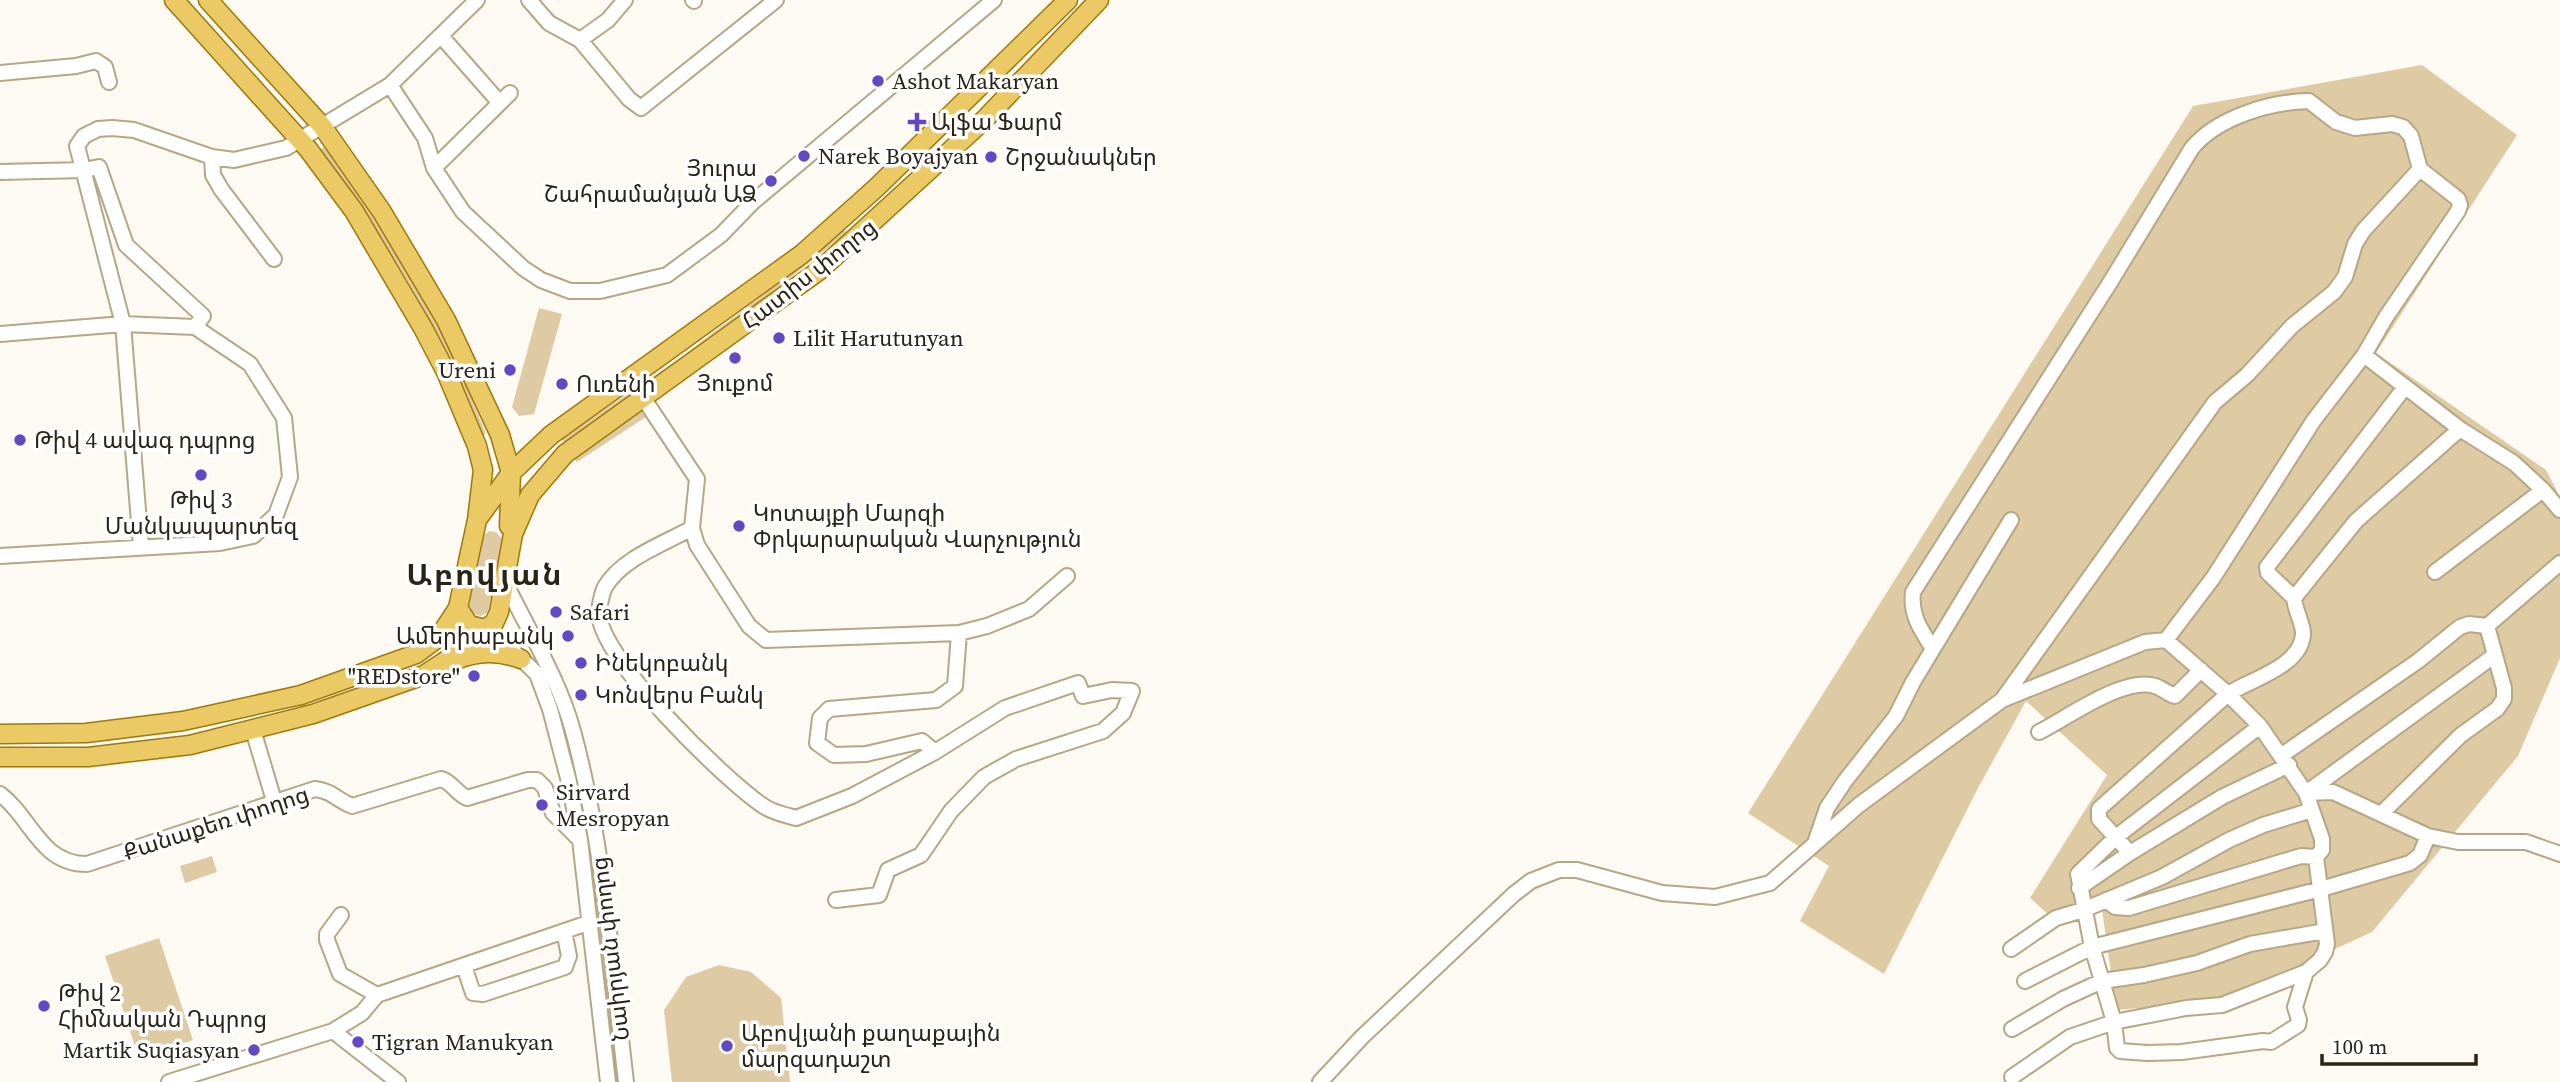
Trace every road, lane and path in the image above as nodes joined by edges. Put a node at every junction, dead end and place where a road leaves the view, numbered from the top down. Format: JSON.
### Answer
{"nodes":[{"id":1,"x":174,"y":0,"type":"edge"},
{"id":2,"x":208,"y":0,"type":"edge"},
{"id":3,"x":477,"y":0,"type":"edge"},
{"id":4,"x":529,"y":0,"type":"edge"},
{"id":5,"x":625,"y":0,"type":"edge"},
{"id":6,"x":776,"y":0,"type":"edge"},
{"id":7,"x":994,"y":0,"type":"edge"},
{"id":8,"x":1068,"y":0,"type":"edge"},
{"id":9,"x":1098,"y":0,"type":"edge"},
{"id":10,"x":441,"y":37,"type":"junction"},
{"id":11,"x":580,"y":40,"type":"junction"},
{"id":12,"x":0,"y":73,"type":"edge"},
{"id":13,"x":109,"y":82,"type":"dead end"},
{"id":14,"x":390,"y":85,"type":"junction"},
{"id":15,"x":322,"y":126,"type":"junction"},
{"id":16,"x":301,"y":139,"type":"junction"},
{"id":17,"x":212,"y":157,"type":"junction"},
{"id":18,"x":434,"y":168,"type":"junction"},
{"id":19,"x":2420,"y":169,"type":"junction"},
{"id":20,"x":84,"y":170,"type":"junction"},
{"id":21,"x":0,"y":172,"type":"edge"},
{"id":22,"x":274,"y":259,"type":"dead end"},
{"id":23,"x":123,"y":324,"type":"junction"},
{"id":24,"x":195,"y":327,"type":"junction"},
{"id":25,"x":0,"y":334,"type":"edge"},
{"id":26,"x":2364,"y":355,"type":"junction"},
{"id":27,"x":2405,"y":387,"type":"junction"},
{"id":28,"x":644,"y":399,"type":"junction"},
{"id":29,"x":2460,"y":429,"type":"junction"},
{"id":30,"x":511,"y":473,"type":"junction"},
{"id":31,"x":2543,"y":490,"type":"junction"},
{"id":32,"x":2560,"y":510,"type":"edge"},
{"id":33,"x":2011,"y":520,"type":"dead end"},
{"id":34,"x":476,"y":522,"type":"junction"},
{"id":35,"x":692,"y":528,"type":"junction"},
{"id":36,"x":511,"y":530,"type":"junction"},
{"id":37,"x":141,"y":547,"type":"junction"},
{"id":38,"x":0,"y":556,"type":"edge"},
{"id":39,"x":2560,"y":563,"type":"edge"},
{"id":40,"x":2434,"y":572,"type":"dead end"},
{"id":41,"x":1068,"y":576,"type":"dead end"},
{"id":42,"x":505,"y":582,"type":"junction"},
{"id":43,"x":2294,"y":598,"type":"junction"},
{"id":44,"x":458,"y":608,"type":"junction"},
{"id":45,"x":2487,"y":626,"type":"junction"},
{"id":46,"x":487,"y":628,"type":"junction"},
{"id":47,"x":959,"y":633,"type":"junction"},
{"id":48,"x":2166,"y":640,"type":"junction"},
{"id":49,"x":1933,"y":649,"type":"junction"},
{"id":50,"x":2495,"y":655,"type":"junction"},
{"id":51,"x":522,"y":660,"type":"junction"},
{"id":52,"x":440,"y":667,"type":"junction"},
{"id":53,"x":2201,"y":670,"type":"junction"},
{"id":54,"x":2228,"y":694,"type":"junction"},
{"id":55,"x":2002,"y":699,"type":"junction"},
{"id":56,"x":2260,"y":726,"type":"junction"},
{"id":57,"x":253,"y":730,"type":"junction"},
{"id":58,"x":2039,"y":732,"type":"dead end"},
{"id":59,"x":0,"y":734,"type":"edge"},
{"id":60,"x":935,"y":752,"type":"junction"},
{"id":61,"x":0,"y":757,"type":"edge"},
{"id":62,"x":2285,"y":760,"type":"junction"},
{"id":63,"x":2306,"y":793,"type":"junction"},
{"id":64,"x":0,"y":794,"type":"edge"},
{"id":65,"x":275,"y":804,"type":"junction"},
{"id":66,"x":2312,"y":810,"type":"junction"},
{"id":67,"x":2381,"y":814,"type":"junction"},
{"id":68,"x":2428,"y":835,"type":"junction"},
{"id":69,"x":2116,"y":837,"type":"junction"},
{"id":70,"x":580,"y":840,"type":"junction"},
{"id":71,"x":1814,"y":844,"type":"junction"},
{"id":72,"x":2130,"y":853,"type":"junction"},
{"id":73,"x":2560,"y":854,"type":"edge"},
{"id":74,"x":2316,"y":857,"type":"junction"},
{"id":75,"x":2079,"y":888,"type":"junction"},
{"id":76,"x":2321,"y":889,"type":"junction"},
{"id":77,"x":836,"y":900,"type":"dead end"},
{"id":78,"x":2106,"y":900,"type":"junction"},
{"id":79,"x":2083,"y":910,"type":"junction"},
{"id":80,"x":341,"y":915,"type":"dead end"},
{"id":81,"x":588,"y":923,"type":"junction"},
{"id":82,"x":564,"y":931,"type":"junction"},
{"id":83,"x":2325,"y":931,"type":"junction"},
{"id":84,"x":2092,"y":947,"type":"junction"},
{"id":85,"x":2011,"y":949,"type":"dead end"},
{"id":86,"x":464,"y":966,"type":"junction"},
{"id":87,"x":2306,"y":972,"type":"junction"},
{"id":88,"x":2025,"y":981,"type":"dead end"},
{"id":89,"x":2102,"y":981,"type":"junction"},
{"id":90,"x":377,"y":995,"type":"junction"},
{"id":91,"x":2114,"y":1022,"type":"junction"},
{"id":92,"x":2012,"y":1029,"type":"dead end"},
{"id":93,"x":333,"y":1031,"type":"junction"},
{"id":94,"x":2012,"y":1077,"type":"dead end"},
{"id":95,"x":169,"y":1082,"type":"edge"},
{"id":96,"x":398,"y":1082,"type":"edge"},
{"id":97,"x":608,"y":1082,"type":"edge"},
{"id":98,"x":626,"y":1082,"type":"edge"},
{"id":99,"x":1320,"y":1082,"type":"edge"}],
"edges":[{"from":1,"to":16,"type":"main road"},
{"from":2,"to":15,"type":"main road"},
{"from":3,"to":10,"type":"street"},
{"from":4,"to":11,"type":"street"},
{"from":5,"to":11,"type":"street"},
{"from":6,"to":11,"type":"street"},
{"from":7,"to":18,"type":"street"},
{"from":8,"to":30,"type":"main road","name":"Հատիս փողոց"},
{"from":9,"to":28,"type":"main road","name":"Հատիս փողոց"},
{"from":10,"to":14,"type":"street"},
{"from":10,"to":18,"type":"street"},
{"from":12,"to":13,"type":"street"},
{"from":14,"to":15,"type":"street"},
{"from":14,"to":18,"type":"street"},
{"from":15,"to":16,"type":"street"},
{"from":15,"to":30,"type":"main road"},
{"from":16,"to":17,"type":"street"},
{"from":16,"to":34,"type":"main road"},
{"from":17,"to":20,"type":"street"},
{"from":17,"to":22,"type":"street"},
{"from":19,"to":26,"type":"street"},
{"from":19,"to":49,"type":"street"},
{"from":19,"to":55,"type":"street"},
{"from":20,"to":21,"type":"street"},
{"from":20,"to":23,"type":"street"},
{"from":20,"to":24,"type":"street"},
{"from":23,"to":24,"type":"street"},
{"from":23,"to":25,"type":"street"},
{"from":23,"to":37,"type":"street"},
{"from":24,"to":37,"type":"street"},
{"from":26,"to":27,"type":"street"},
{"from":26,"to":48,"type":"street"},
{"from":27,"to":29,"type":"street"},
{"from":27,"to":43,"type":"street"},
{"from":28,"to":35,"type":"street"},
{"from":28,"to":36,"type":"main road","name":"Հատիս փողոց"},
{"from":29,"to":31,"type":"street"},
{"from":29,"to":43,"type":"street"},
{"from":30,"to":34,"type":"main road","name":"Հատիս փողոց"},
{"from":30,"to":36,"type":"main road"},
{"from":31,"to":32,"type":"street"},
{"from":31,"to":40,"type":"street"},
{"from":33,"to":49,"type":"street"},
{"from":34,"to":36,"type":"main road"},
{"from":34,"to":44,"type":"main road"},
{"from":35,"to":47,"type":"street"},
{"from":35,"to":60,"type":"street"},
{"from":36,"to":42,"type":"main road"},
{"from":37,"to":38,"type":"street"},
{"from":39,"to":45,"type":"street"},
{"from":41,"to":47,"type":"street"},
{"from":42,"to":46,"type":"main road"},
{"from":42,"to":98,"type":"street","name":"Նաիրյան փողոց"},
{"from":43,"to":54,"type":"street"},
{"from":44,"to":46,"type":"main road"},
{"from":44,"to":59,"type":"main road"},
{"from":45,"to":50,"type":"street"},
{"from":45,"to":62,"type":"street"},
{"from":46,"to":51,"type":"street","name":"Նաիրյան փողոց"},
{"from":46,"to":52,"type":"main road"},
{"from":47,"to":60,"type":"street"},
{"from":48,"to":53,"type":"street"},
{"from":48,"to":55,"type":"street"},
{"from":49,"to":71,"type":"street"},
{"from":50,"to":63,"type":"street"},
{"from":50,"to":67,"type":"street"},
{"from":51,"to":52,"type":"main road"},
{"from":51,"to":70,"type":"street","name":"Նաիրյան փողոց"},
{"from":52,"to":57,"type":"main road"},
{"from":53,"to":54,"type":"street"},
{"from":53,"to":58,"type":"street"},
{"from":54,"to":56,"type":"street"},
{"from":54,"to":69,"type":"street"},
{"from":55,"to":71,"type":"street"},
{"from":56,"to":62,"type":"street"},
{"from":56,"to":69,"type":"street"},
{"from":57,"to":61,"type":"main road"},
{"from":57,"to":65,"type":"street"},
{"from":60,"to":77,"type":"street"},
{"from":62,"to":63,"type":"street"},
{"from":62,"to":72,"type":"street"},
{"from":63,"to":66,"type":"street"},
{"from":63,"to":67,"type":"street"},
{"from":64,"to":65,"type":"street","name":"Քանաքեռ փողոց"},
{"from":65,"to":70,"type":"street","name":"Քանաքեռ փողոց"},
{"from":66,"to":74,"type":"street"},
{"from":66,"to":78,"type":"street"},
{"from":67,"to":68,"type":"street"},
{"from":68,"to":73,"type":"street"},
{"from":68,"to":76,"type":"street"},
{"from":69,"to":72,"type":"street"},
{"from":69,"to":75,"type":"street"},
{"from":70,"to":81,"type":"street","name":"Նաիրյան փողոց"},
{"from":71,"to":99,"type":"street"},
{"from":72,"to":75,"type":"street"},
{"from":74,"to":76,"type":"street"},
{"from":74,"to":78,"type":"street"},
{"from":75,"to":79,"type":"street"},
{"from":76,"to":83,"type":"street"},
{"from":76,"to":84,"type":"street"},
{"from":78,"to":79,"type":"street"},
{"from":79,"to":84,"type":"street"},
{"from":79,"to":85,"type":"street"},
{"from":80,"to":90,"type":"street"},
{"from":81,"to":82,"type":"street"},
{"from":81,"to":97,"type":"street","name":"Նաիրյան փողոց"},
{"from":82,"to":86,"type":"street"},
{"from":82,"to":86,"type":"street"},
{"from":83,"to":87,"type":"street"},
{"from":83,"to":89,"type":"street"},
{"from":84,"to":88,"type":"street"},
{"from":84,"to":89,"type":"street"},
{"from":86,"to":90,"type":"street"},
{"from":87,"to":91,"type":"street"},
{"from":87,"to":91,"type":"street"},
{"from":89,"to":91,"type":"street"},
{"from":89,"to":92,"type":"street"},
{"from":90,"to":93,"type":"street"},
{"from":91,"to":94,"type":"street"},
{"from":93,"to":95,"type":"street"},
{"from":93,"to":96,"type":"street"}]}
